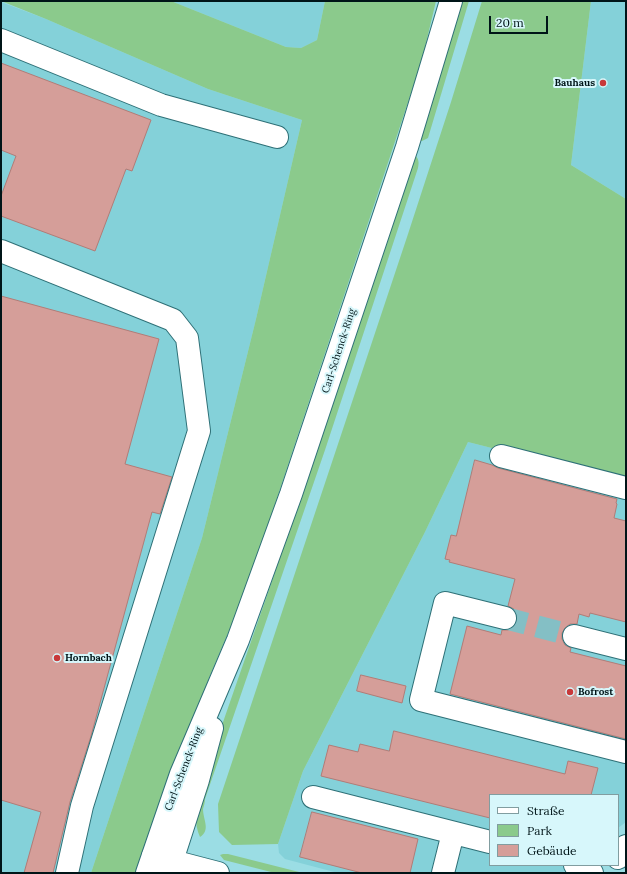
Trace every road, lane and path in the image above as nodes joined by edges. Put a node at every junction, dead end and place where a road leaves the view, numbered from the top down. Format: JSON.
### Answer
{"nodes":[{"id":1,"x":447,"y":1,"type":"edge"},
{"id":2,"x":451,"y":1,"type":"edge"},
{"id":3,"x":443,"y":32,"type":"junction"},
{"id":4,"x":1,"y":40,"type":"edge"},
{"id":5,"x":277,"y":137,"type":"dead end"},
{"id":6,"x":1,"y":251,"type":"edge"},
{"id":7,"x":501,"y":456,"type":"dead end"},
{"id":8,"x":626,"y":488,"type":"edge"},
{"id":9,"x":505,"y":618,"type":"tunnel mouth"},
{"id":10,"x":574,"y":636,"type":"tunnel mouth"},
{"id":11,"x":626,"y":649,"type":"edge"},
{"id":12,"x":626,"y":752,"type":"edge"},
{"id":13,"x":313,"y":797,"type":"dead end"},
{"id":14,"x":454,"y":833,"type":"junction"},
{"id":15,"x":489,"y":842,"type":"edge"},
{"id":16,"x":626,"y":846,"type":"edge"},
{"id":17,"x":619,"y":856,"type":"edge"},
{"id":18,"x":160,"y":865,"type":"edge"},
{"id":19,"x":577,"y":866,"type":"edge"},
{"id":20,"x":67,"y":873,"type":"edge"},
{"id":21,"x":218,"y":873,"type":"edge"},
{"id":22,"x":443,"y":873,"type":"edge"},
{"id":23,"x":592,"y":873,"type":"edge"}],
"edges":[{"from":1,"to":3,"type":"main road","name":"Carl-Schenck-Ring"},
{"from":2,"to":3,"type":"main road","name":"Carl-Schenck-Ring"},
{"from":3,"to":18,"type":"main road","name":"Carl-Schenck-Ring"},
{"from":4,"to":5,"type":"main road"},
{"from":6,"to":20,"type":"main road"},
{"from":7,"to":8,"type":"main road"},
{"from":9,"to":12,"type":"main road"},
{"from":10,"to":11,"type":"main road"},
{"from":13,"to":14,"type":"main road"},
{"from":14,"to":15,"type":"main road"},
{"from":14,"to":22,"type":"main road"},
{"from":16,"to":17,"type":"main road"},
{"from":18,"to":21,"type":"main road"},
{"from":19,"to":23,"type":"main road"}]}
